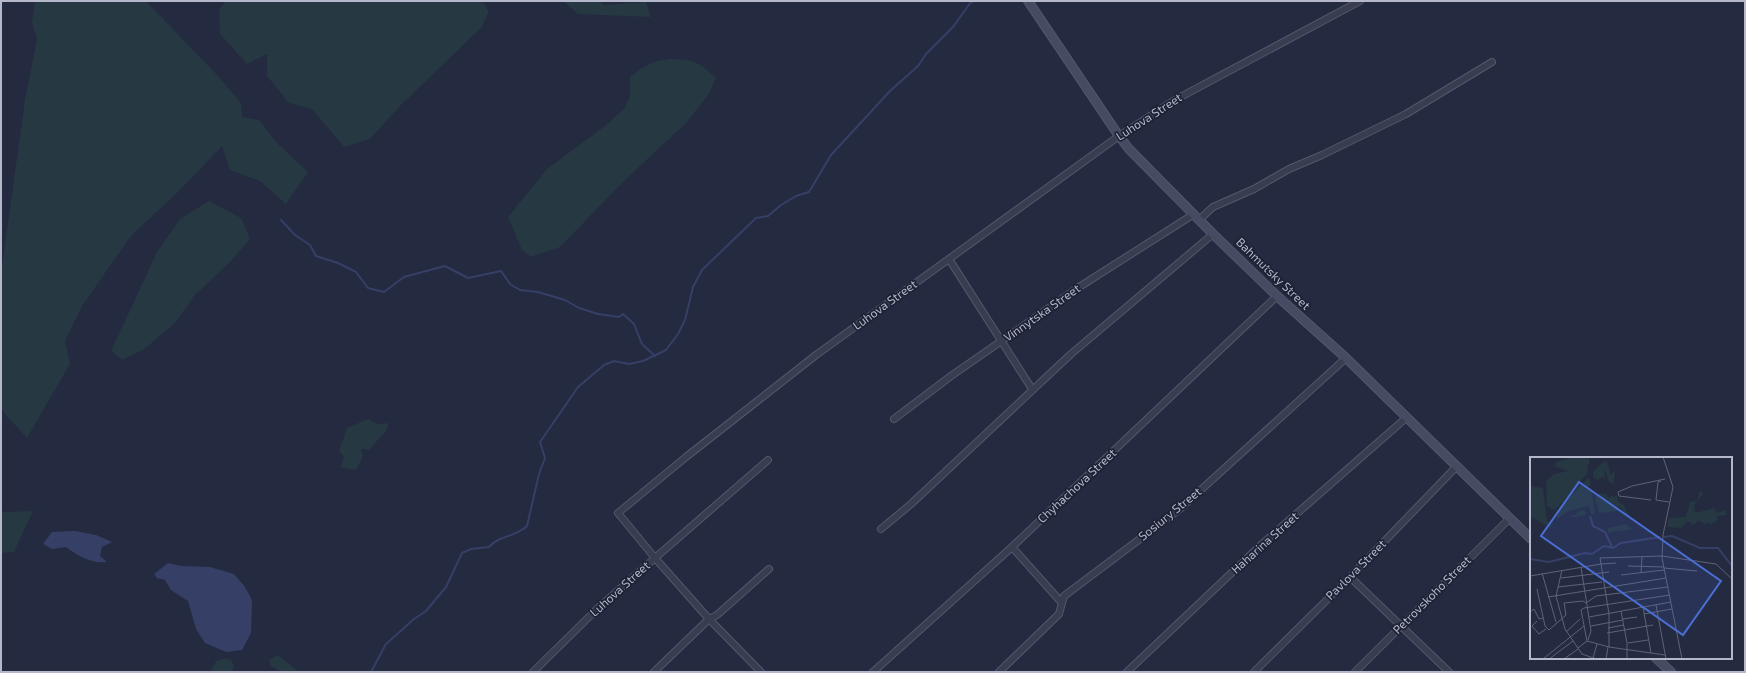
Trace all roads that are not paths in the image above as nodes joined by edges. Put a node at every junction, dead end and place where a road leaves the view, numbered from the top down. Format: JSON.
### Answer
{"nodes":[{"id":1,"x":1028,"y":1,"type":"edge"},
{"id":2,"x":1360,"y":1,"type":"edge"},
{"id":3,"x":1492,"y":62,"type":"dead end"},
{"id":4,"x":1119,"y":136,"type":"junction"},
{"id":5,"x":1196,"y":217,"type":"junction"},
{"id":6,"x":1213,"y":234,"type":"junction"},
{"id":7,"x":949,"y":259,"type":"junction"},
{"id":8,"x":1277,"y":296,"type":"junction"},
{"id":9,"x":1002,"y":341,"type":"junction"},
{"id":10,"x":1346,"y":358,"type":"junction"},
{"id":11,"x":1032,"y":389,"type":"junction"},
{"id":12,"x":1406,"y":418,"type":"junction"},
{"id":13,"x":894,"y":419,"type":"dead end"},
{"id":14,"x":768,"y":460,"type":"dead end"},
{"id":15,"x":1456,"y":467,"type":"junction"},
{"id":16,"x":1510,"y":518,"type":"junction"},
{"id":17,"x":881,"y":529,"type":"dead end"},
{"id":18,"x":1530,"y":538,"type":"edge"},
{"id":19,"x":1012,"y":547,"type":"junction"},
{"id":20,"x":655,"y":558,"type":"junction"},
{"id":21,"x":769,"y":569,"type":"dead end"},
{"id":22,"x":1350,"y":577,"type":"junction"},
{"id":23,"x":1062,"y":603,"type":"junction"},
{"id":24,"x":709,"y":619,"type":"junction"},
{"id":25,"x":1401,"y":625,"type":"junction"},
{"id":26,"x":1657,"y":659,"type":"edge"},
{"id":27,"x":533,"y":672,"type":"edge"},
{"id":28,"x":654,"y":672,"type":"edge"},
{"id":29,"x":761,"y":672,"type":"edge"},
{"id":30,"x":873,"y":672,"type":"edge"},
{"id":31,"x":999,"y":672,"type":"edge"},
{"id":32,"x":1127,"y":672,"type":"edge"},
{"id":33,"x":1254,"y":672,"type":"edge"},
{"id":34,"x":1355,"y":672,"type":"edge"},
{"id":35,"x":1449,"y":672,"type":"edge"},
{"id":36,"x":1671,"y":672,"type":"edge"}],
"edges":[{"from":1,"to":4,"type":"main road","name":"Bahmutsky Street"},
{"from":2,"to":4,"type":"street","name":"Luhova Street"},
{"from":3,"to":5,"type":"street","name":"Vinnytska Street"},
{"from":4,"to":5,"type":"main road","name":"Bahmutsky Street"},
{"from":4,"to":7,"type":"street","name":"Luhova Street"},
{"from":5,"to":6,"type":"main road","name":"Bahmutsky Street"},
{"from":5,"to":9,"type":"street","name":"Vinnytska Street"},
{"from":6,"to":8,"type":"main road","name":"Bahmutsky Street"},
{"from":6,"to":11,"type":"street"},
{"from":7,"to":9,"type":"street"},
{"from":7,"to":20,"type":"street","name":"Luhova Street"},
{"from":8,"to":10,"type":"main road","name":"Bahmutsky Street"},
{"from":8,"to":19,"type":"street","name":"Chyhachova Street"},
{"from":9,"to":11,"type":"street"},
{"from":9,"to":13,"type":"street","name":"Vinnytska Street"},
{"from":10,"to":12,"type":"main road","name":"Bahmutsky Street"},
{"from":10,"to":23,"type":"street","name":"Sosiury Street"},
{"from":11,"to":17,"type":"street"},
{"from":12,"to":15,"type":"main road","name":"Bahmutsky Street"},
{"from":12,"to":32,"type":"street","name":"Haharina Street"},
{"from":14,"to":20,"type":"street"},
{"from":15,"to":16,"type":"main road","name":"Bahmutsky Street"},
{"from":15,"to":22,"type":"street","name":"Pavlova Street"},
{"from":16,"to":18,"type":"main road","name":"Bahmutsky Street"},
{"from":16,"to":25,"type":"street","name":"Petrovskoho Street"},
{"from":19,"to":23,"type":"street"},
{"from":19,"to":30,"type":"street","name":"Chyhachova Street"},
{"from":20,"to":24,"type":"street"},
{"from":20,"to":27,"type":"street","name":"Luhova Street"},
{"from":21,"to":24,"type":"street"},
{"from":22,"to":25,"type":"street"},
{"from":22,"to":33,"type":"street","name":"Pavlova Street"},
{"from":23,"to":31,"type":"street","name":"Sosiury Street"},
{"from":24,"to":28,"type":"street"},
{"from":24,"to":29,"type":"street"},
{"from":25,"to":34,"type":"street","name":"Petrovskoho Street"},
{"from":25,"to":35,"type":"street"},
{"from":26,"to":36,"type":"main road"}]}
